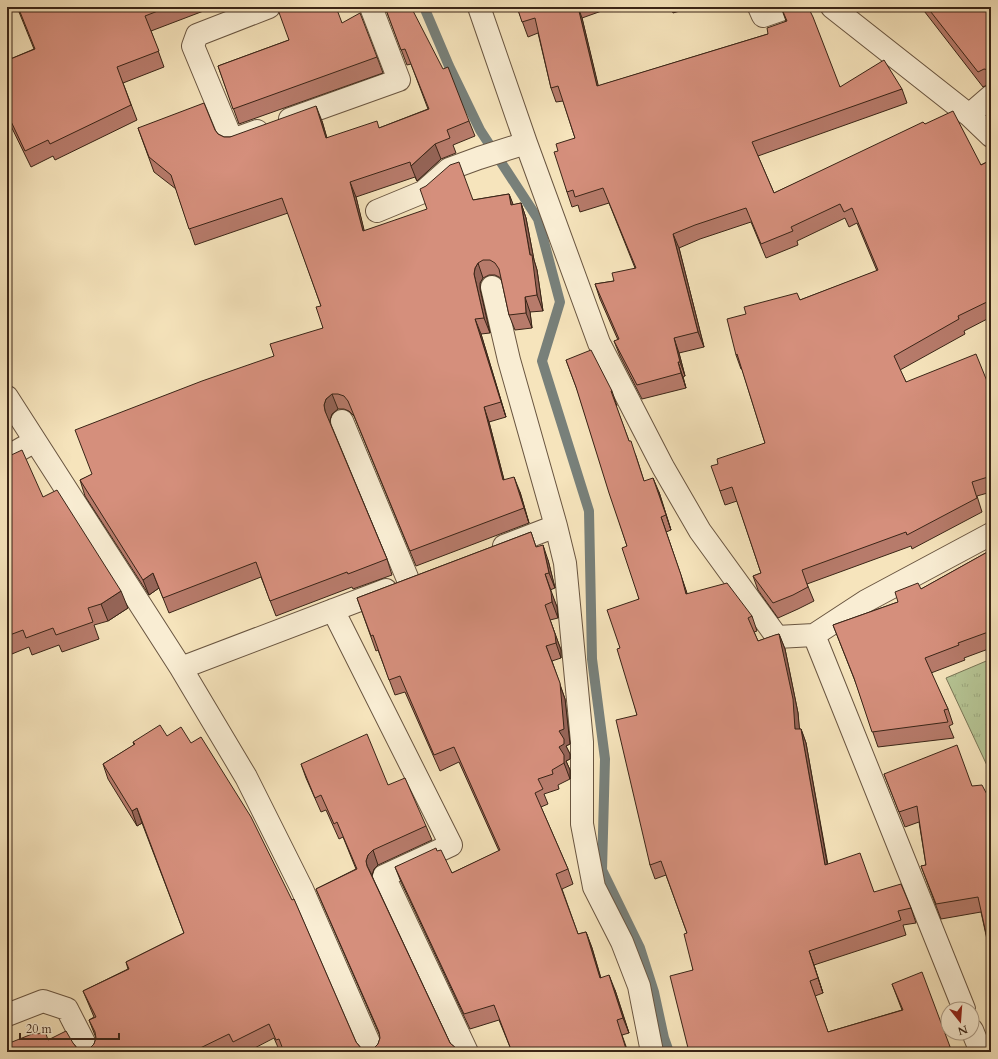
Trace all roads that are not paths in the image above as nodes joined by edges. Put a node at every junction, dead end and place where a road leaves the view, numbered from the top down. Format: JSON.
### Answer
{"nodes":[{"id":1,"x":269,"y":7,"type":"edge"},
{"id":2,"x":371,"y":7,"type":"edge"},
{"id":3,"x":479,"y":7,"type":"edge"},
{"id":4,"x":759,"y":7,"type":"edge"},
{"id":5,"x":789,"y":7,"type":"edge"},
{"id":6,"x":832,"y":7,"type":"edge"},
{"id":7,"x":991,"y":96,"type":"edge"},
{"id":8,"x":969,"y":115,"type":"junction"},
{"id":9,"x":991,"y":136,"type":"edge"},
{"id":10,"x":526,"y":143,"type":"junction"},
{"id":11,"x":377,"y":211,"type":"dead end"},
{"id":12,"x":492,"y":288,"type":"dead end"},
{"id":13,"x":7,"y":397,"type":"edge"},
{"id":14,"x":342,"y":421,"type":"dead end"},
{"id":15,"x":35,"y":441,"type":"junction"},
{"id":16,"x":7,"y":457,"type":"edge"},
{"id":17,"x":556,"y":526,"type":"junction"},
{"id":18,"x":991,"y":534,"type":"edge"},
{"id":19,"x":482,"y":554,"type":"edge"},
{"id":20,"x":431,"y":574,"type":"edge"},
{"id":21,"x":409,"y":582,"type":"junction"},
{"id":22,"x":333,"y":610,"type":"junction"},
{"id":23,"x":814,"y":636,"type":"junction"},
{"id":24,"x":181,"y":668,"type":"junction"},
{"id":25,"x":961,"y":1001,"type":"edge"},
{"id":26,"x":7,"y":1015,"type":"edge"},
{"id":27,"x":976,"y":1041,"type":"edge"},
{"id":28,"x":89,"y":1052,"type":"edge"},
{"id":29,"x":373,"y":1052,"type":"edge"},
{"id":30,"x":467,"y":1052,"type":"edge"},
{"id":31,"x":652,"y":1052,"type":"edge"},
{"id":32,"x":981,"y":1052,"type":"edge"}],
"edges":[{"from":1,"to":2,"type":"street"},
{"from":3,"to":10,"type":"street"},
{"from":4,"to":5,"type":"street"},
{"from":6,"to":8,"type":"street"},
{"from":7,"to":8,"type":"street"},
{"from":8,"to":9,"type":"street"},
{"from":10,"to":11,"type":"street"},
{"from":10,"to":23,"type":"street"},
{"from":12,"to":17,"type":"street"},
{"from":13,"to":15,"type":"street"},
{"from":14,"to":21,"type":"street"},
{"from":15,"to":16,"type":"street"},
{"from":15,"to":24,"type":"street"},
{"from":17,"to":19,"type":"street"},
{"from":17,"to":31,"type":"street"},
{"from":18,"to":23,"type":"street"},
{"from":20,"to":21,"type":"street"},
{"from":21,"to":22,"type":"street"},
{"from":22,"to":24,"type":"street"},
{"from":22,"to":30,"type":"street"},
{"from":23,"to":25,"type":"street"},
{"from":24,"to":29,"type":"street"},
{"from":26,"to":28,"type":"street"},
{"from":27,"to":32,"type":"street"}]}
